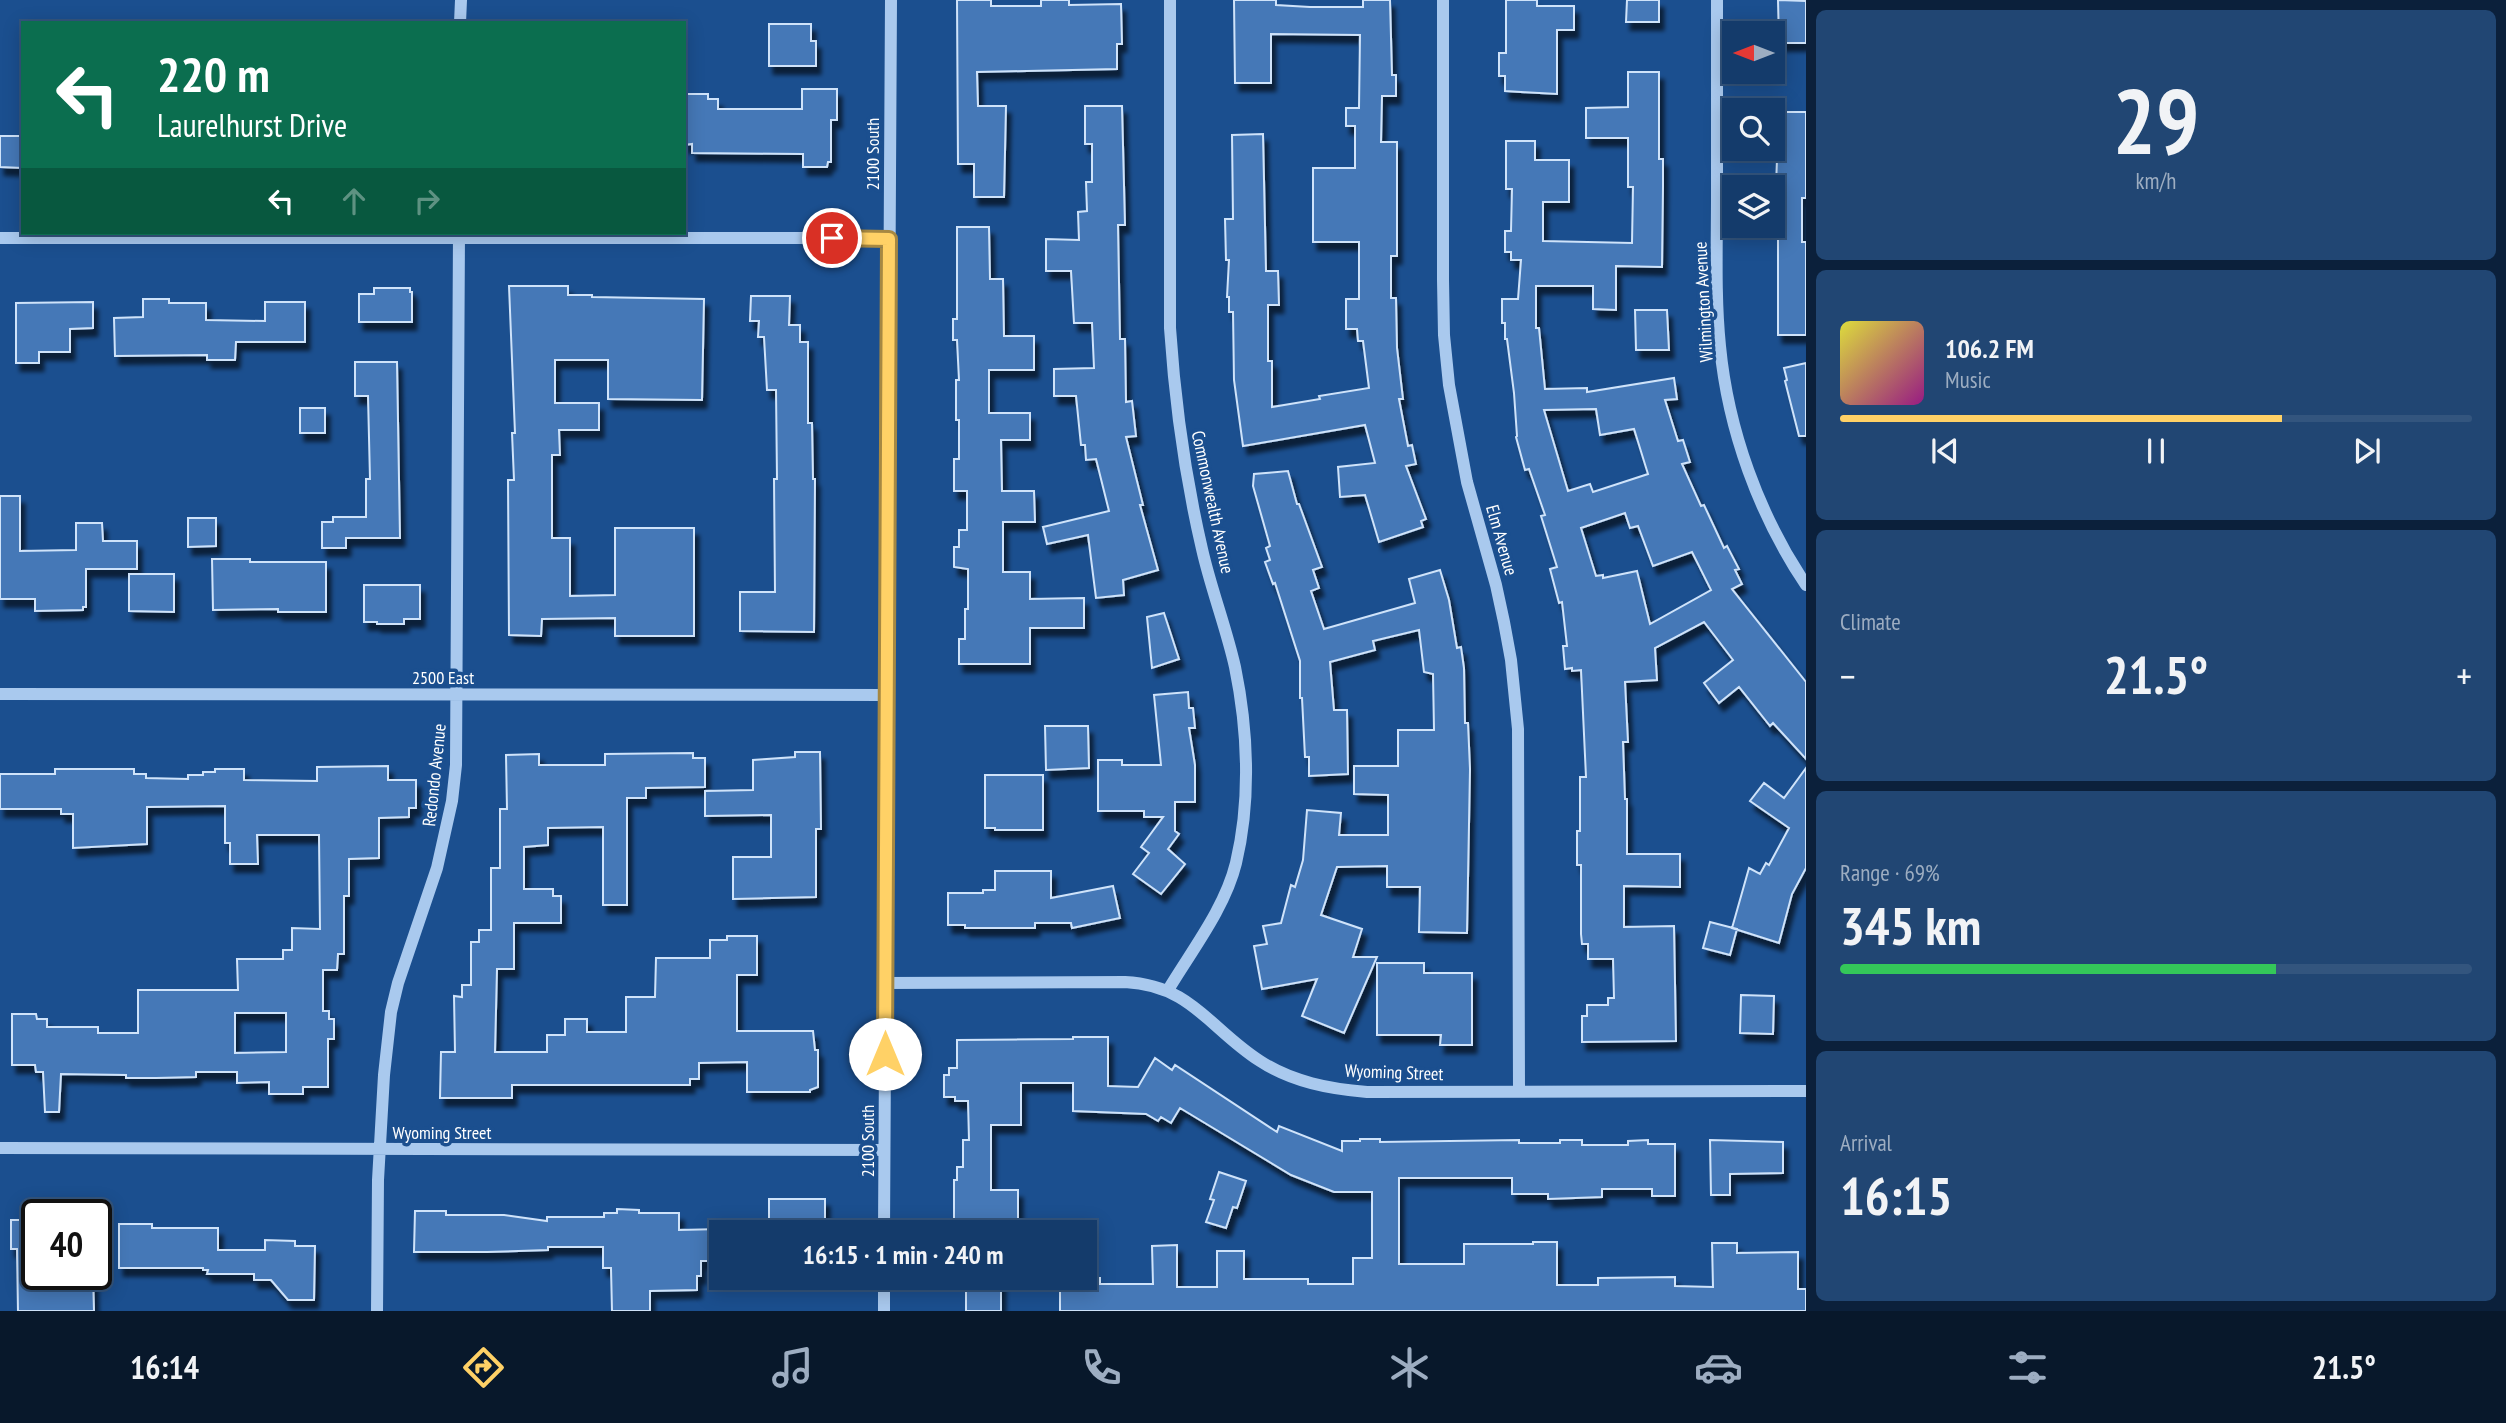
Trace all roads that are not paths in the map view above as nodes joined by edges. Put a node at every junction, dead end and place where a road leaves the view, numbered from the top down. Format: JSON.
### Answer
{"nodes":[{"id":1,"x":461,"y":0,"type":"edge"},
{"id":2,"x":891,"y":0,"type":"edge"},
{"id":3,"x":1170,"y":0,"type":"edge"},
{"id":4,"x":1443,"y":0,"type":"edge"},
{"id":5,"x":1717,"y":0,"type":"edge"},
{"id":6,"x":460,"y":21,"type":"edge"},
{"id":7,"x":459,"y":236,"type":"edge"},
{"id":8,"x":0,"y":238,"type":"edge"},
{"id":9,"x":889,"y":239,"type":"junction"},
{"id":10,"x":1806,"y":585,"type":"edge"},
{"id":11,"x":0,"y":694,"type":"edge"},
{"id":12,"x":457,"y":694,"type":"junction"},
{"id":13,"x":887,"y":695,"type":"junction"},
{"id":14,"x":885,"y":983,"type":"junction"},
{"id":15,"x":1168,"y":990,"type":"junction"},
{"id":16,"x":1519,"y":1091,"type":"junction"},
{"id":17,"x":1806,"y":1091,"type":"edge"},
{"id":18,"x":0,"y":1148,"type":"edge"},
{"id":19,"x":380,"y":1149,"type":"junction"},
{"id":20,"x":884,"y":1150,"type":"junction"},
{"id":21,"x":884,"y":1220,"type":"edge"},
{"id":22,"x":884,"y":1290,"type":"edge"},
{"id":23,"x":377,"y":1311,"type":"edge"},
{"id":24,"x":884,"y":1311,"type":"edge"}],
"edges":[{"from":1,"to":6,"type":"street"},
{"from":2,"to":9,"type":"street","name":"2100 South"},
{"from":3,"to":15,"type":"street","name":"Commonwealth Avenue"},
{"from":4,"to":16,"type":"street","name":"Elm Avenue"},
{"from":5,"to":10,"type":"street","name":"Wilmington Avenue"},
{"from":7,"to":8,"type":"street"},
{"from":7,"to":9,"type":"street"},
{"from":7,"to":12,"type":"street","name":"Redondo Avenue"},
{"from":9,"to":13,"type":"street","name":"2100 South"},
{"from":11,"to":12,"type":"street","name":"2500 East"},
{"from":12,"to":13,"type":"street","name":"2500 East"},
{"from":12,"to":19,"type":"street","name":"Redondo Avenue"},
{"from":13,"to":14,"type":"street","name":"2100 South"},
{"from":14,"to":15,"type":"street","name":"Wyoming Street"},
{"from":14,"to":20,"type":"street","name":"2100 South"},
{"from":15,"to":16,"type":"street","name":"Wyoming Street"},
{"from":16,"to":17,"type":"street","name":"Wyoming Street"},
{"from":18,"to":19,"type":"street","name":"Wyoming Street"},
{"from":19,"to":20,"type":"street","name":"Wyoming Street"},
{"from":19,"to":23,"type":"street","name":"Redondo Avenue"},
{"from":20,"to":21,"type":"street","name":"2100 South"},
{"from":22,"to":24,"type":"street"}]}
